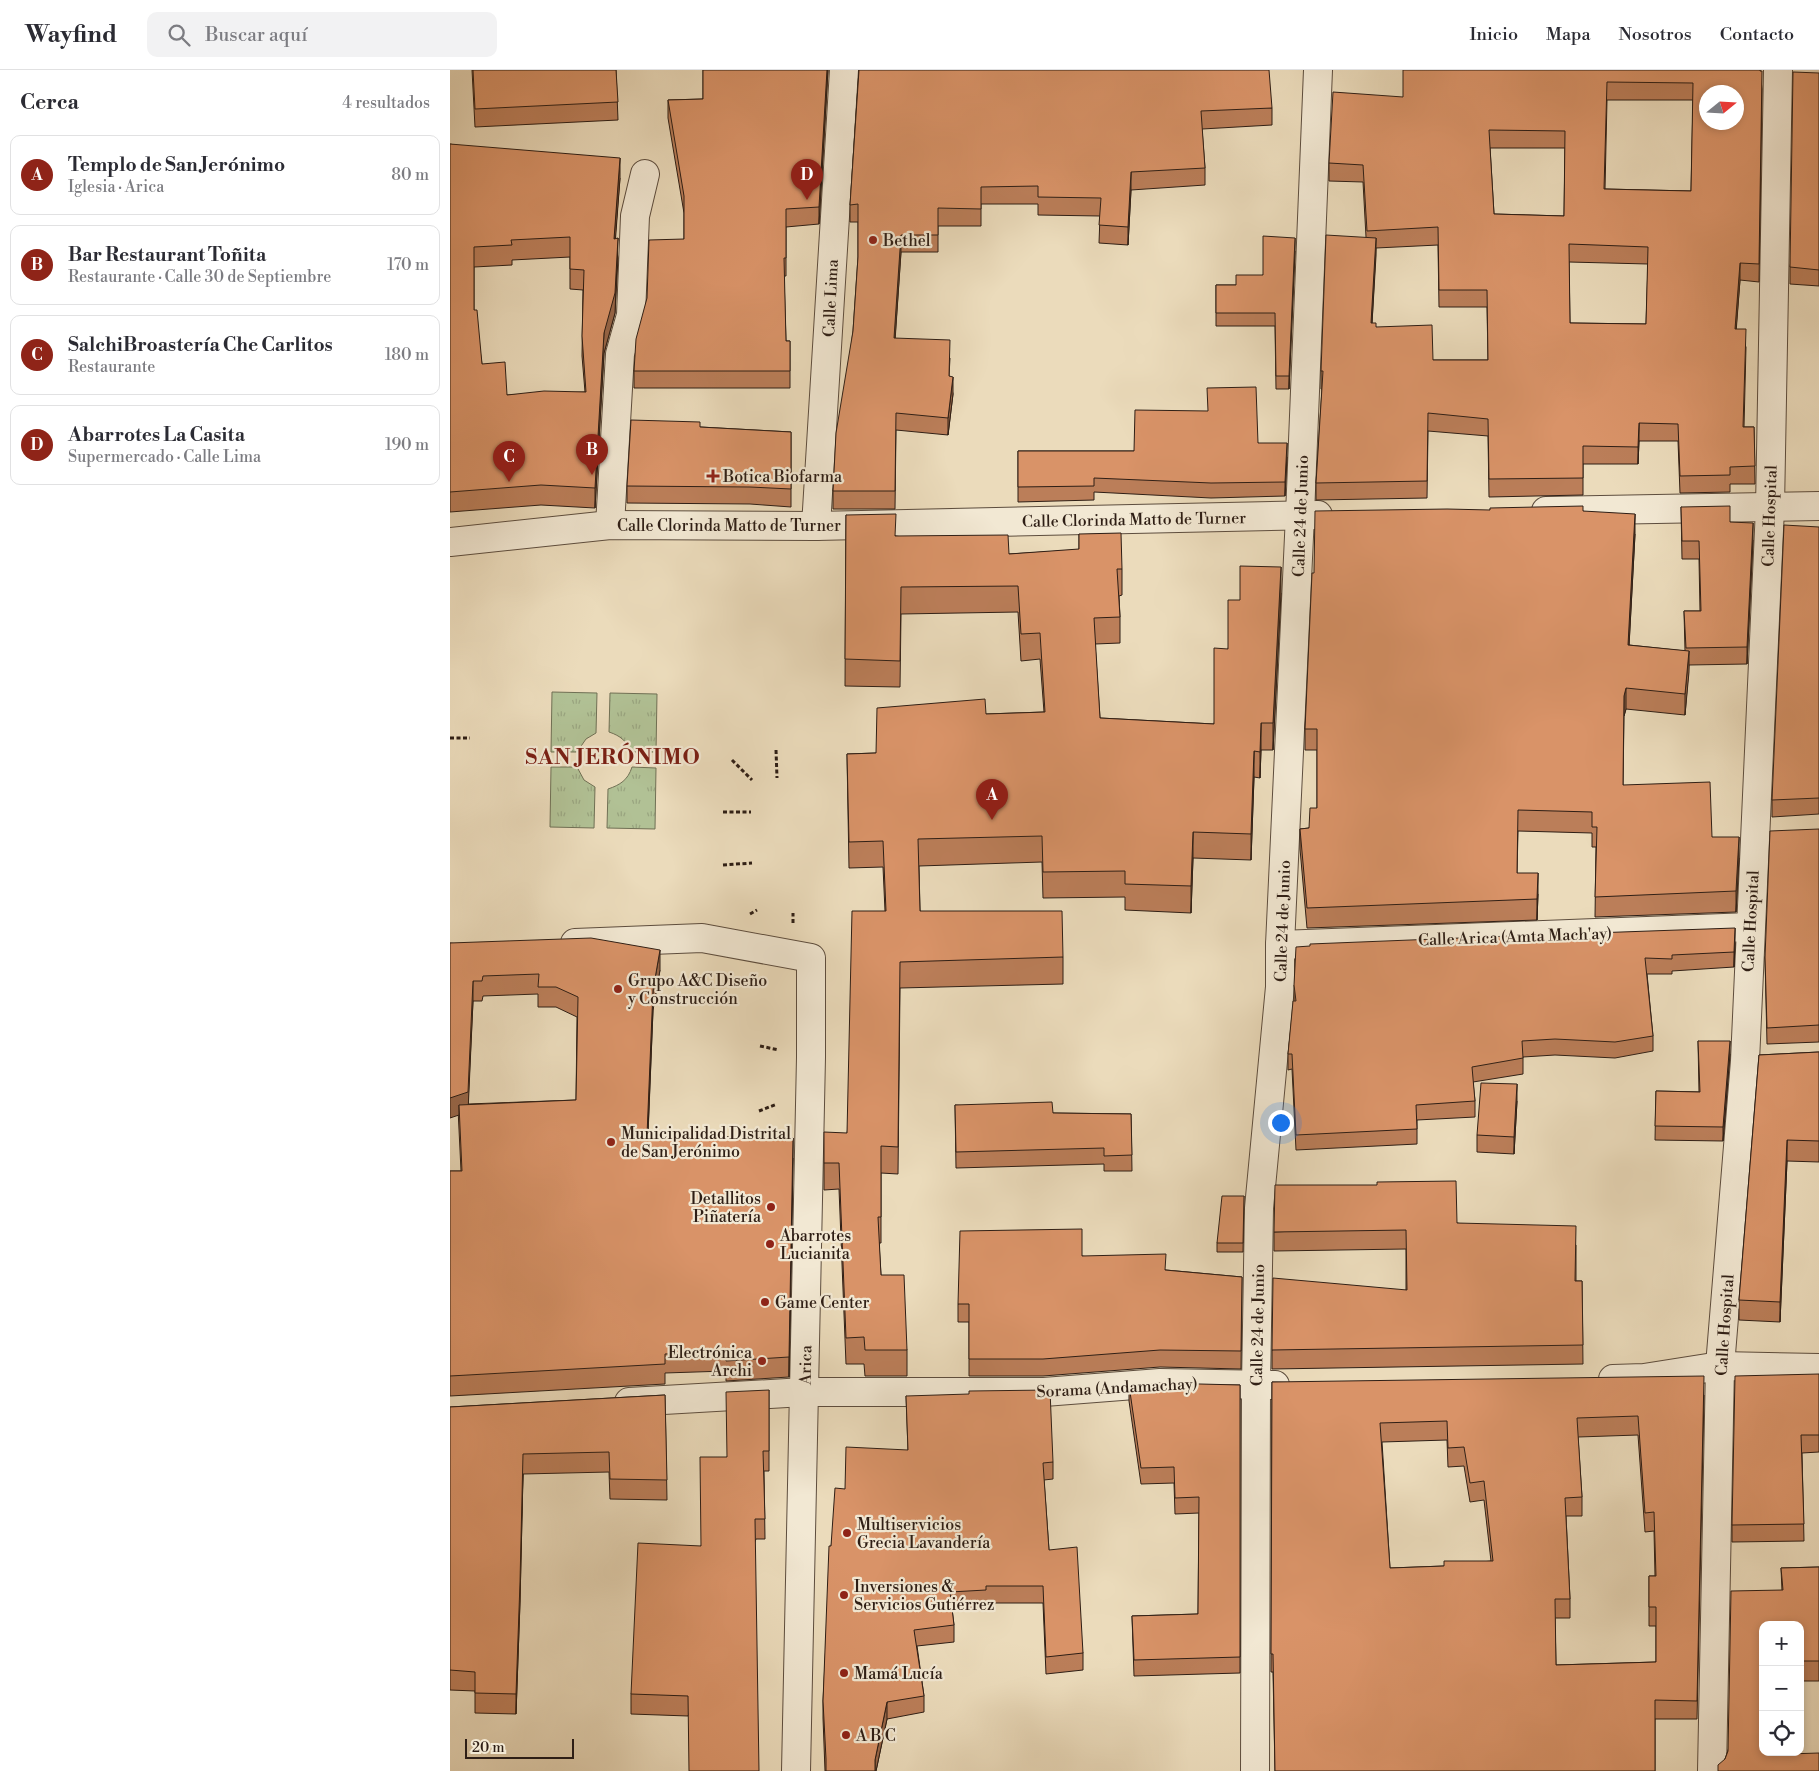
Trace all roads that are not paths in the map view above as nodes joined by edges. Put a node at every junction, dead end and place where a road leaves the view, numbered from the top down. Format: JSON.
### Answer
{"nodes":[{"id":1,"x":844,"y":70,"type":"edge"},
{"id":2,"x":1318,"y":70,"type":"edge"},
{"id":3,"x":1778,"y":70,"type":"edge"},
{"id":4,"x":645,"y":174,"type":"dead end"},
{"id":5,"x":1819,"y":506,"type":"edge"},
{"id":6,"x":1770,"y":508,"type":"junction"},
{"id":7,"x":1520,"y":512,"type":"edge"},
{"id":8,"x":1340,"y":514,"type":"edge"},
{"id":9,"x":1300,"y":515,"type":"junction"},
{"id":10,"x":610,"y":526,"type":"junction"},
{"id":11,"x":816,"y":526,"type":"junction"},
{"id":12,"x":450,"y":542,"type":"edge"},
{"id":13,"x":1782,"y":832,"type":"edge"},
{"id":14,"x":1755,"y":833,"type":"junction"},
{"id":15,"x":1750,"y":927,"type":"junction"},
{"id":16,"x":547,"y":944,"type":"edge"},
{"id":17,"x":1280,"y":945,"type":"junction"},
{"id":18,"x":1773,"y":1059,"type":"edge"},
{"id":19,"x":1745,"y":1061,"type":"junction"},
{"id":20,"x":1720,"y":1366,"type":"junction"},
{"id":21,"x":1819,"y":1368,"type":"edge"},
{"id":22,"x":1587,"y":1379,"type":"edge"},
{"id":23,"x":1295,"y":1384,"type":"edge"},
{"id":24,"x":1256,"y":1385,"type":"junction"},
{"id":25,"x":804,"y":1392,"type":"junction"},
{"id":26,"x":608,"y":1403,"type":"edge"},
{"id":27,"x":796,"y":1771,"type":"edge"},
{"id":28,"x":1255,"y":1771,"type":"edge"},
{"id":29,"x":1712,"y":1771,"type":"edge"}],
"edges":[{"from":1,"to":11,"type":"street","name":"Calle Lima"},
{"from":2,"to":9,"type":"street","name":"Calle 24 de Junio"},
{"from":3,"to":6,"type":"street","name":"Calle Hospital"},
{"from":4,"to":10,"type":"street"},
{"from":5,"to":6,"type":"street"},
{"from":6,"to":7,"type":"street"},
{"from":6,"to":14,"type":"street","name":"Calle Hospital"},
{"from":8,"to":9,"type":"street","name":"Calle Clorinda Matto de Turner"},
{"from":9,"to":11,"type":"street","name":"Calle Clorinda Matto de Turner"},
{"from":9,"to":17,"type":"street","name":"Calle 24 de Junio"},
{"from":10,"to":11,"type":"street","name":"Calle Clorinda Matto de Turner"},
{"from":10,"to":12,"type":"street","name":"Calle Clorinda Matto de Turner"},
{"from":13,"to":14,"type":"street"},
{"from":14,"to":15,"type":"street","name":"Calle Hospital"},
{"from":15,"to":17,"type":"street","name":"Calle Arica (Amta Mach'ay)"},
{"from":15,"to":19,"type":"street","name":"Calle Hospital"},
{"from":16,"to":25,"type":"street","name":"Arica"},
{"from":17,"to":24,"type":"street","name":"Calle 24 de Junio"},
{"from":18,"to":19,"type":"street"},
{"from":19,"to":20,"type":"street","name":"Calle Hospital"},
{"from":20,"to":21,"type":"street"},
{"from":20,"to":22,"type":"street"},
{"from":20,"to":29,"type":"street","name":"Calle Hospital"},
{"from":23,"to":24,"type":"street","name":"Sorama (Andamachay)"},
{"from":24,"to":25,"type":"street","name":"Sorama (Andamachay)"},
{"from":24,"to":28,"type":"street","name":"Calle 24 de Junio"},
{"from":25,"to":26,"type":"street","name":"Sorama (Andamachay)"},
{"from":25,"to":27,"type":"street","name":"Arica"}]}
